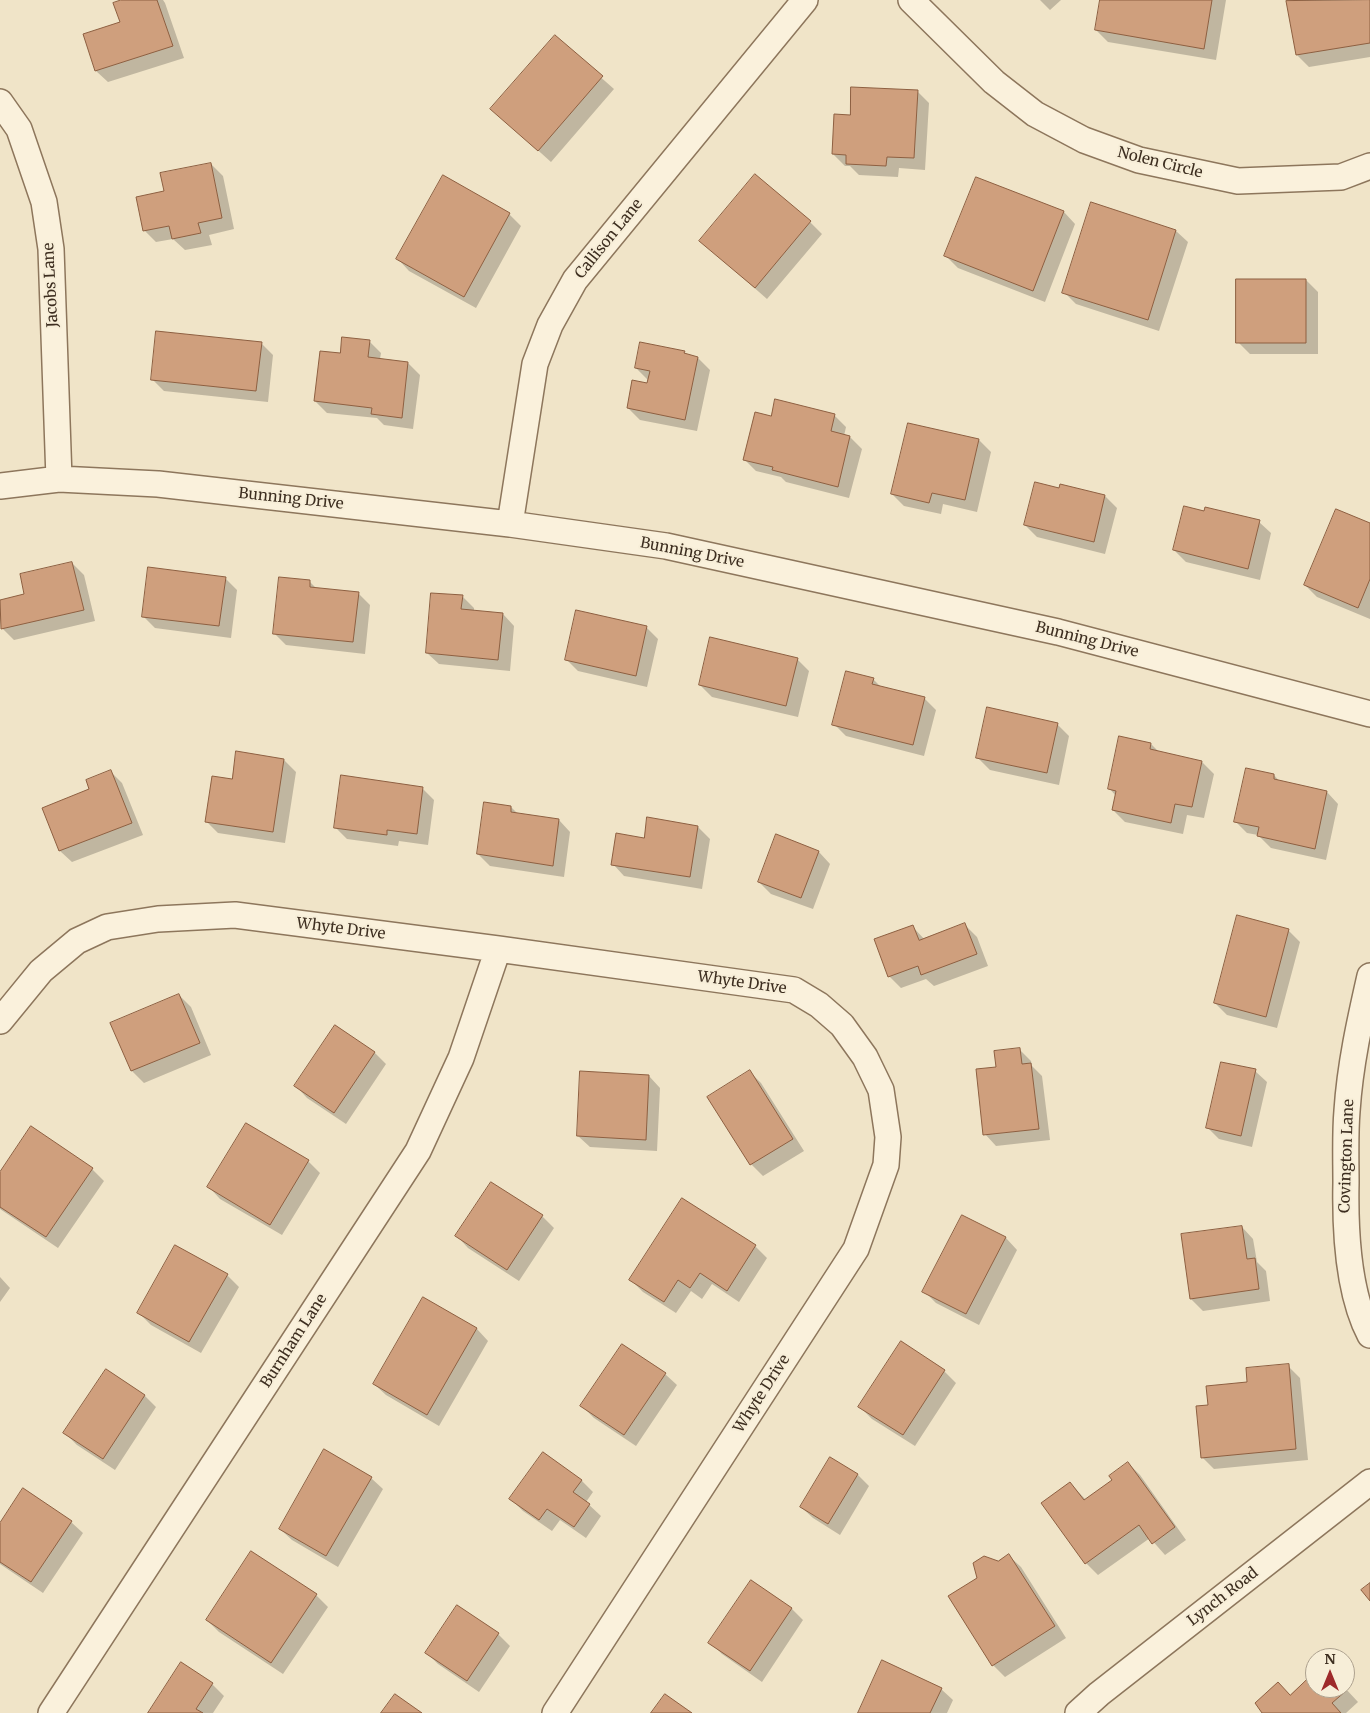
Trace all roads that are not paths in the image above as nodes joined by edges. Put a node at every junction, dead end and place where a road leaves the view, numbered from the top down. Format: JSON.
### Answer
{"nodes":[{"id":1,"x":805,"y":0,"type":"edge"},
{"id":2,"x":911,"y":0,"type":"edge"},
{"id":3,"x":0,"y":102,"type":"edge"},
{"id":4,"x":1370,"y":166,"type":"edge"},
{"id":5,"x":60,"y":479,"type":"junction"},
{"id":6,"x":0,"y":486,"type":"edge"},
{"id":7,"x":510,"y":524,"type":"junction"},
{"id":8,"x":1370,"y":714,"type":"edge"},
{"id":9,"x":498,"y":949,"type":"junction"},
{"id":10,"x":1370,"y":976,"type":"edge"},
{"id":11,"x":0,"y":1021,"type":"edge"},
{"id":12,"x":1370,"y":1335,"type":"edge"},
{"id":13,"x":1370,"y":1482,"type":"edge"},
{"id":14,"x":51,"y":1713,"type":"edge"},
{"id":15,"x":555,"y":1713,"type":"edge"},
{"id":16,"x":1078,"y":1713,"type":"edge"}],
"edges":[{"from":1,"to":7,"type":"street","name":"Callison Lane"},
{"from":2,"to":4,"type":"street","name":"Nolen Circle"},
{"from":3,"to":5,"type":"street","name":"Jacobs Lane"},
{"from":5,"to":6,"type":"street","name":"Bunning Drive"},
{"from":5,"to":7,"type":"street","name":"Bunning Drive"},
{"from":7,"to":8,"type":"street","name":"Bunning Drive"},
{"from":9,"to":11,"type":"street","name":"Whyte Drive"},
{"from":9,"to":14,"type":"street","name":"Burnham Lane"},
{"from":9,"to":15,"type":"street","name":"Whyte Drive"},
{"from":10,"to":12,"type":"street","name":"Covington Lane"},
{"from":13,"to":16,"type":"street","name":"Lynch Road"}]}
